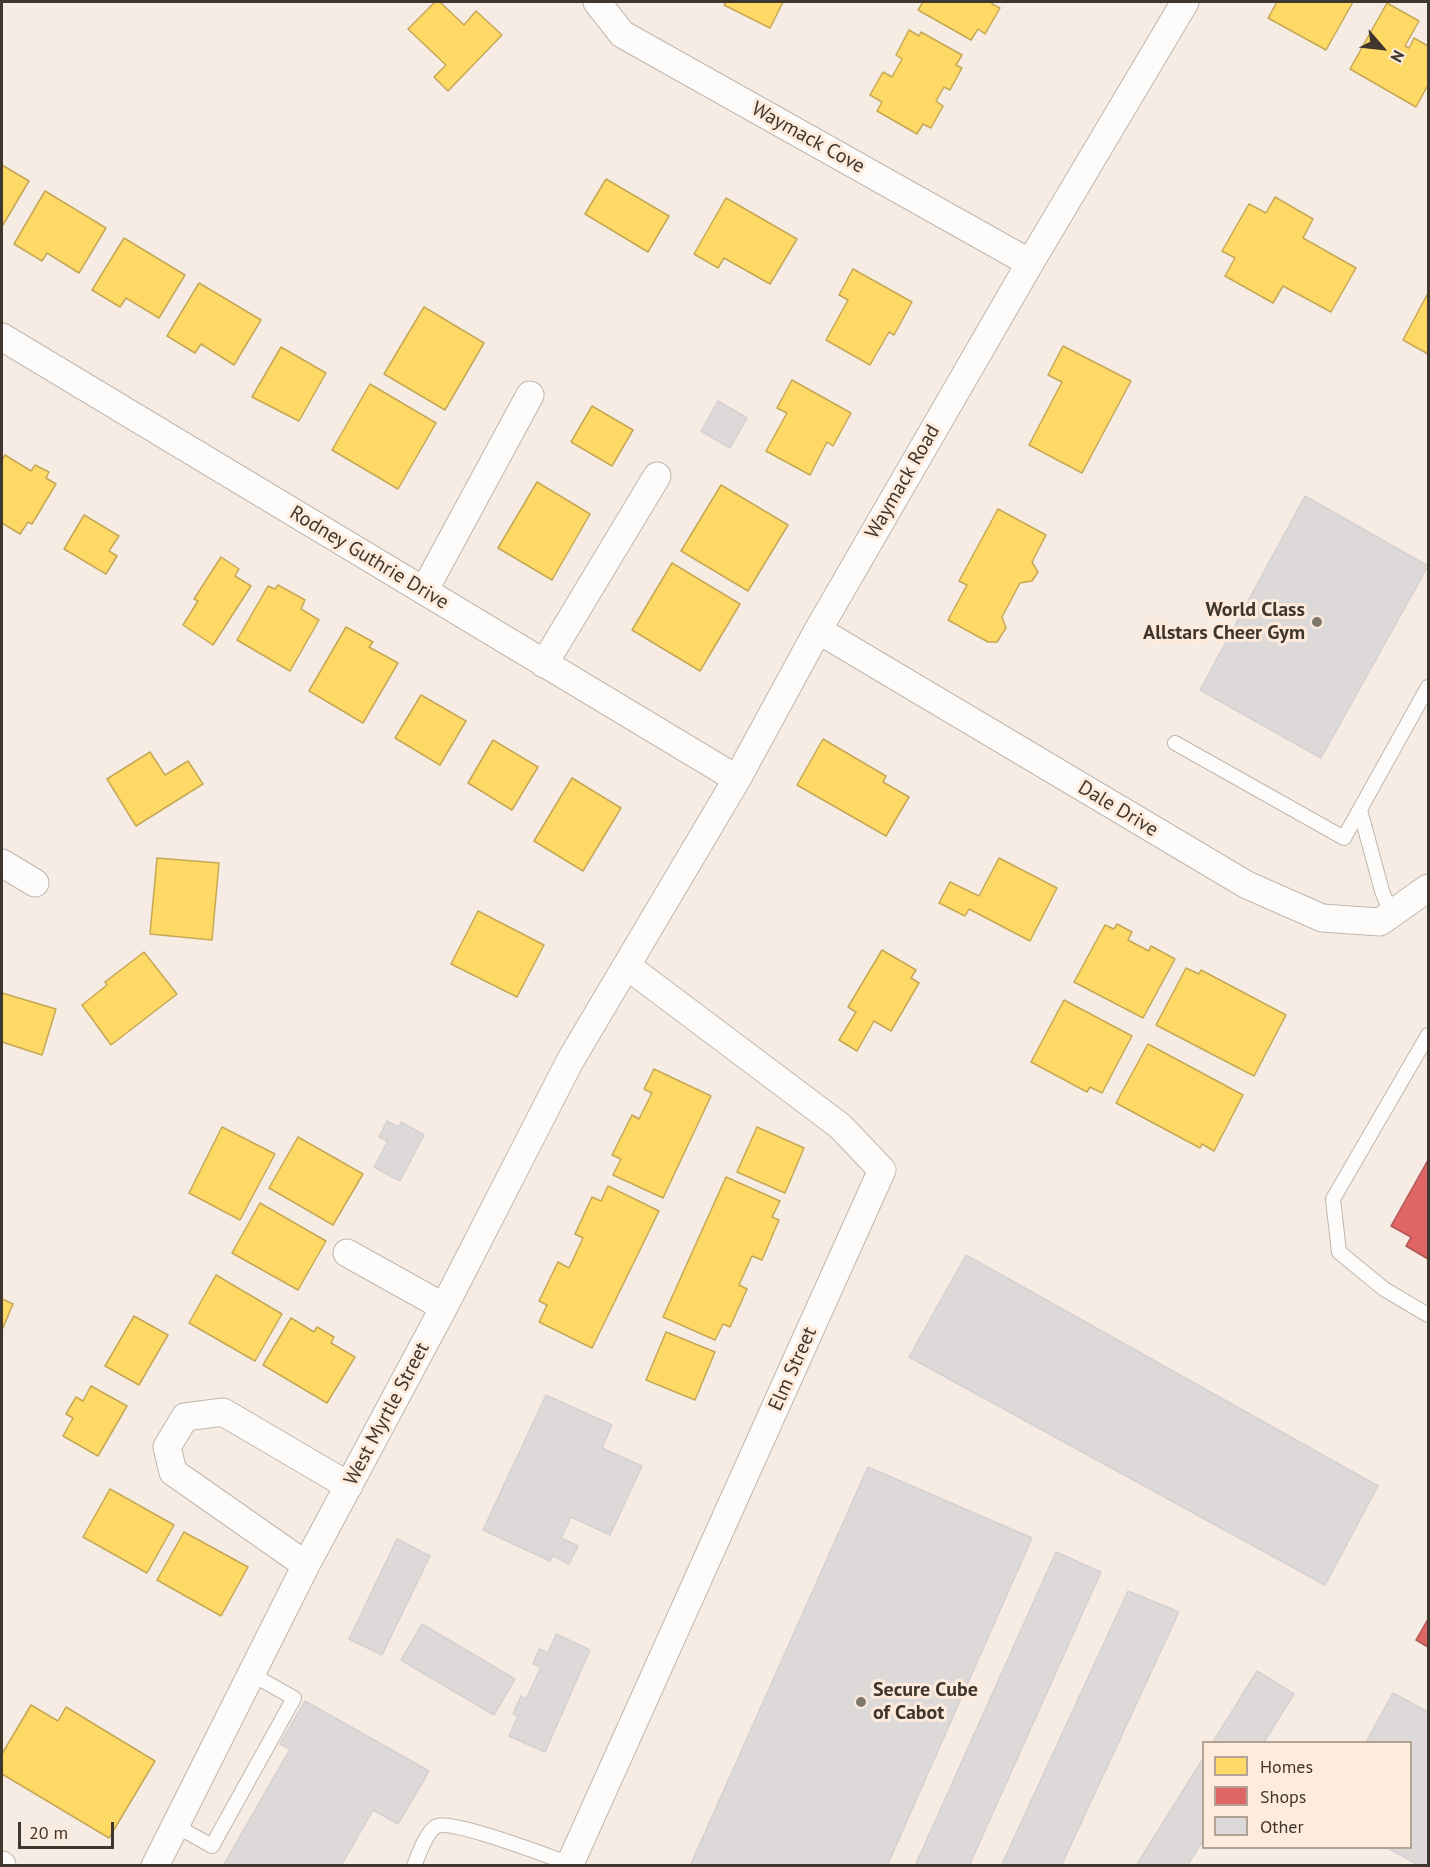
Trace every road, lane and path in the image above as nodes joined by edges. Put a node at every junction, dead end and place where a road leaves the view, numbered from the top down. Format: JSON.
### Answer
{"nodes":[{"id":1,"x":597,"y":2,"type":"edge"},
{"id":2,"x":1185,"y":2,"type":"edge"},
{"id":3,"x":1030,"y":263,"type":"junction"},
{"id":4,"x":2,"y":337,"type":"edge"},
{"id":5,"x":530,"y":395,"type":"dead end"},
{"id":6,"x":657,"y":476,"type":"dead end"},
{"id":7,"x":424,"y":591,"type":"junction"},
{"id":8,"x":818,"y":630,"type":"junction"},
{"id":9,"x":544,"y":664,"type":"junction"},
{"id":10,"x":1428,"y":687,"type":"edge"},
{"id":11,"x":1174,"y":743,"type":"dead end"},
{"id":12,"x":737,"y":779,"type":"junction"},
{"id":13,"x":1360,"y":810,"type":"junction"},
{"id":14,"x":2,"y":863,"type":"edge"},
{"id":15,"x":35,"y":883,"type":"dead end"},
{"id":16,"x":1428,"y":888,"type":"edge"},
{"id":17,"x":1391,"y":914,"type":"junction"},
{"id":18,"x":627,"y":966,"type":"junction"},
{"id":19,"x":1428,"y":1035,"type":"edge"},
{"id":20,"x":347,"y":1253,"type":"dead end"},
{"id":21,"x":444,"y":1306,"type":"junction"},
{"id":22,"x":1428,"y":1315,"type":"edge"},
{"id":23,"x":349,"y":1486,"type":"junction"},
{"id":24,"x":306,"y":1564,"type":"junction"},
{"id":25,"x":251,"y":1674,"type":"junction"},
{"id":26,"x":176,"y":1826,"type":"junction"},
{"id":27,"x":569,"y":1865,"type":"edge"},
{"id":28,"x":155,"y":1866,"type":"edge"},
{"id":29,"x":414,"y":1866,"type":"edge"}],
"edges":[{"from":1,"to":3,"type":"street","name":"Waymack Cove"},
{"from":2,"to":3,"type":"street","name":"Waymack Road"},
{"from":3,"to":8,"type":"street","name":"Waymack Road"},
{"from":4,"to":7,"type":"street","name":"Rodney Guthrie Drive"},
{"from":5,"to":7,"type":"street"},
{"from":6,"to":9,"type":"street"},
{"from":7,"to":9,"type":"street","name":"Rodney Guthrie Drive"},
{"from":8,"to":12,"type":"street","name":"Waymack Road"},
{"from":8,"to":17,"type":"street","name":"Dale Drive"},
{"from":9,"to":12,"type":"street","name":"Rodney Guthrie Drive"},
{"from":10,"to":13,"type":"lane"},
{"from":11,"to":13,"type":"lane"},
{"from":12,"to":18,"type":"street","name":"Waymack Road"},
{"from":13,"to":17,"type":"lane"},
{"from":14,"to":15,"type":"street"},
{"from":16,"to":17,"type":"street","name":"Dale Drive"},
{"from":18,"to":21,"type":"street","name":"West Myrtle Street"},
{"from":18,"to":27,"type":"street","name":"Elm Street"},
{"from":19,"to":22,"type":"lane"},
{"from":20,"to":21,"type":"street"},
{"from":21,"to":23,"type":"street","name":"West Myrtle Street"},
{"from":23,"to":24,"type":"street","name":"West Myrtle Street"},
{"from":23,"to":24,"type":"street"},
{"from":24,"to":25,"type":"street","name":"West Myrtle Street"},
{"from":25,"to":26,"type":"street","name":"West Myrtle Street"},
{"from":25,"to":26,"type":"lane"},
{"from":26,"to":28,"type":"street","name":"West Myrtle Street"},
{"from":27,"to":29,"type":"lane"}]}
